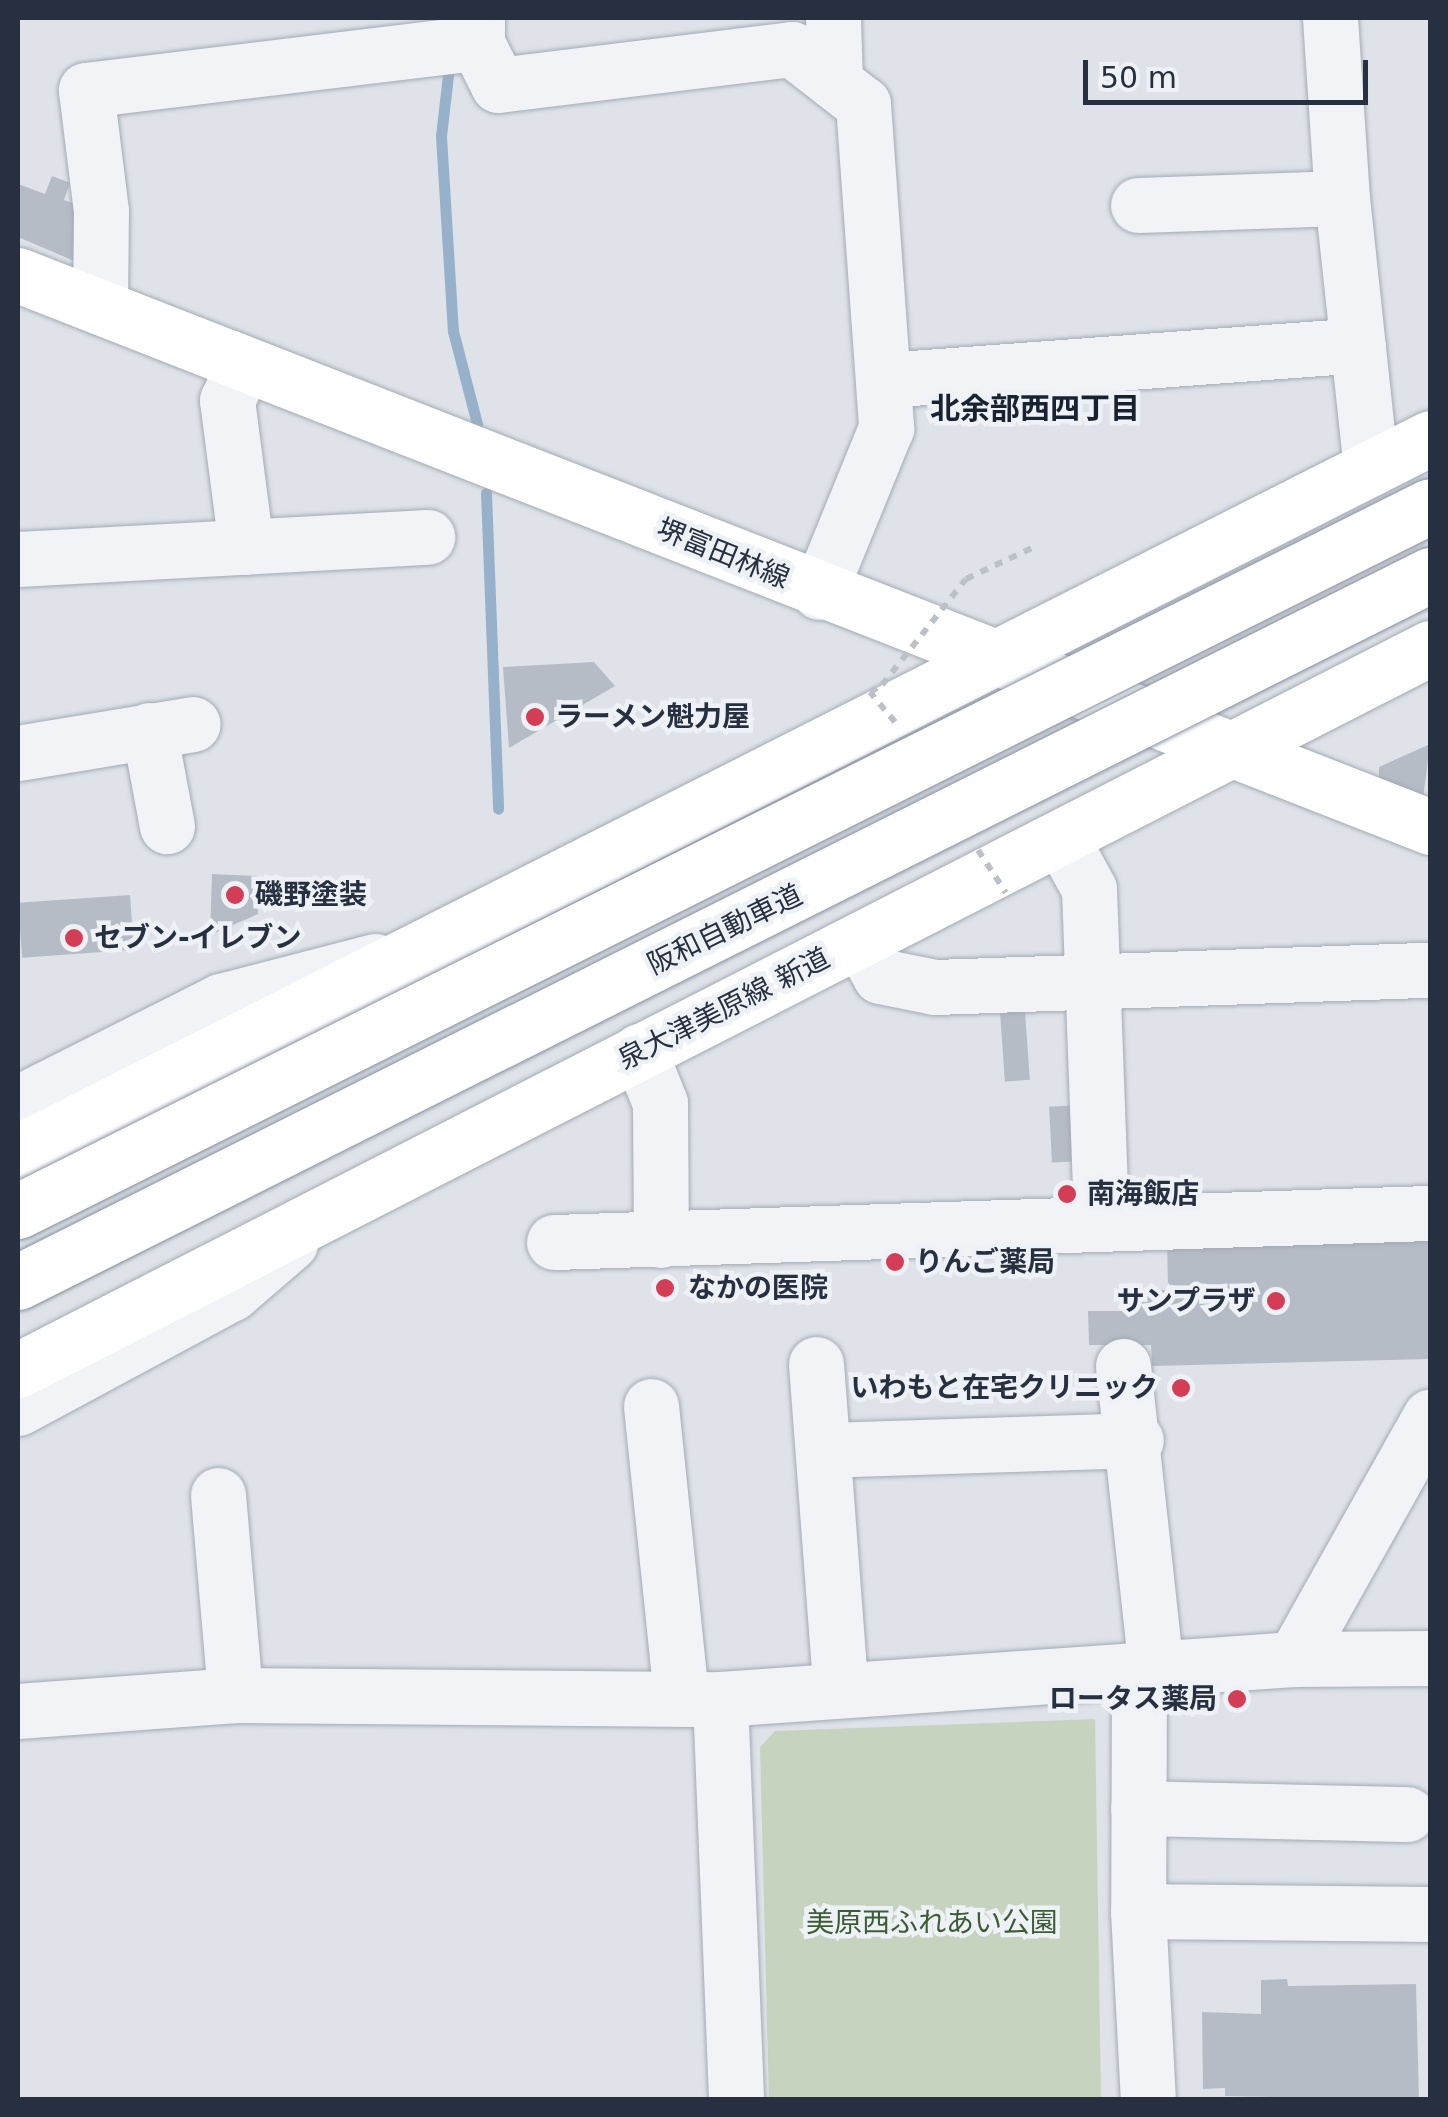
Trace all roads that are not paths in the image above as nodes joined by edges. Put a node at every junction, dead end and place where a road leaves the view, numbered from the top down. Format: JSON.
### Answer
{"nodes":[{"id":1,"x":833,"y":18,"type":"edge"},
{"id":2,"x":1330,"y":18,"type":"edge"},
{"id":3,"x":477,"y":30,"type":"edge"},
{"id":4,"x":834,"y":82,"type":"junction"},
{"id":5,"x":1342,"y":198,"type":"junction"},
{"id":6,"x":1138,"y":205,"type":"dead end"},
{"id":7,"x":18,"y":275,"type":"edge"},
{"id":8,"x":100,"y":307,"type":"junction"},
{"id":9,"x":1358,"y":345,"type":"junction"},
{"id":10,"x":244,"y":364,"type":"junction"},
{"id":11,"x":885,"y":380,"type":"junction"},
{"id":12,"x":1430,"y":438,"type":"edge"},
{"id":13,"x":1372,"y":468,"type":"junction"},
{"id":14,"x":1430,"y":506,"type":"edge"},
{"id":15,"x":426,"y":537,"type":"dead end"},
{"id":16,"x":246,"y":547,"type":"junction"},
{"id":17,"x":18,"y":559,"type":"edge"},
{"id":18,"x":1430,"y":575,"type":"edge"},
{"id":19,"x":820,"y":592,"type":"junction"},
{"id":20,"x":1430,"y":648,"type":"edge"},
{"id":21,"x":998,"y":659,"type":"junction"},
{"id":22,"x":1226,"y":751,"type":"junction"},
{"id":23,"x":18,"y":753,"type":"edge"},
{"id":24,"x":167,"y":826,"type":"dead end"},
{"id":25,"x":1430,"y":827,"type":"edge"},
{"id":26,"x":1061,"y":838,"type":"junction"},
{"id":27,"x":583,"y":870,"type":"junction"},
{"id":28,"x":860,"y":940,"type":"junction"},
{"id":29,"x":419,"y":950,"type":"junction"},
{"id":30,"x":1430,"y":970,"type":"edge"},
{"id":31,"x":1092,"y":984,"type":"junction"},
{"id":32,"x":639,"y":1051,"type":"junction"},
{"id":33,"x":18,"y":1103,"type":"edge"},
{"id":34,"x":18,"y":1152,"type":"edge"},
{"id":35,"x":18,"y":1211,"type":"edge"},
{"id":36,"x":326,"y":1212,"type":"junction"},
{"id":37,"x":1430,"y":1213,"type":"edge"},
{"id":38,"x":1101,"y":1222,"type":"junction"},
{"id":39,"x":661,"y":1240,"type":"junction"},
{"id":40,"x":554,"y":1242,"type":"dead end"},
{"id":41,"x":18,"y":1282,"type":"edge"},
{"id":42,"x":816,"y":1364,"type":"dead end"},
{"id":43,"x":1123,"y":1366,"type":"dead end"},
{"id":44,"x":18,"y":1370,"type":"edge"},
{"id":45,"x":651,"y":1406,"type":"dead end"},
{"id":46,"x":18,"y":1408,"type":"edge"},
{"id":47,"x":1430,"y":1417,"type":"edge"},
{"id":48,"x":1136,"y":1440,"type":"junction"},
{"id":49,"x":822,"y":1450,"type":"junction"},
{"id":50,"x":218,"y":1495,"type":"dead end"},
{"id":51,"x":1430,"y":1658,"type":"edge"},
{"id":52,"x":1294,"y":1659,"type":"junction"},
{"id":53,"x":1148,"y":1672,"type":"junction"},
{"id":54,"x":840,"y":1685,"type":"junction"},
{"id":55,"x":236,"y":1695,"type":"junction"},
{"id":56,"x":700,"y":1698,"type":"junction"},
{"id":57,"x":18,"y":1711,"type":"edge"},
{"id":58,"x":1138,"y":1808,"type":"junction"},
{"id":59,"x":1407,"y":1814,"type":"dead end"},
{"id":60,"x":1138,"y":1910,"type":"junction"},
{"id":61,"x":1430,"y":1914,"type":"edge"},
{"id":62,"x":736,"y":2100,"type":"edge"},
{"id":63,"x":1148,"y":2100,"type":"edge"}],
"edges":[{"from":1,"to":4,"type":"street"},
{"from":2,"to":5,"type":"street"},
{"from":3,"to":4,"type":"street"},
{"from":3,"to":8,"type":"street"},
{"from":4,"to":11,"type":"street"},
{"from":5,"to":6,"type":"street"},
{"from":5,"to":9,"type":"street"},
{"from":7,"to":8,"type":"main road","name":"堺富田林線"},
{"from":8,"to":10,"type":"main road","name":"堺富田林線"},
{"from":9,"to":11,"type":"street"},
{"from":9,"to":13,"type":"street"},
{"from":10,"to":16,"type":"street"},
{"from":10,"to":19,"type":"main road","name":"堺富田林線"},
{"from":11,"to":19,"type":"street"},
{"from":12,"to":13,"type":"main road"},
{"from":13,"to":21,"type":"main road"},
{"from":14,"to":35,"type":"main road","bridge":true},
{"from":15,"to":16,"type":"street"},
{"from":16,"to":17,"type":"street"},
{"from":18,"to":41,"type":"main road","name":"阪和自動車道","bridge":true},
{"from":19,"to":21,"type":"main road","name":"堺富田林線"},
{"from":20,"to":22,"type":"main road","name":"泉大津美原線 新道"},
{"from":21,"to":22,"type":"main road","name":"堺富田林線"},
{"from":21,"to":27,"type":"main road"},
{"from":22,"to":25,"type":"main road","name":"堺富田林線"},
{"from":22,"to":26,"type":"main road","name":"泉大津美原線 新道"},
{"from":23,"to":24,"type":"street"},
{"from":26,"to":28,"type":"main road","name":"泉大津美原線 新道"},
{"from":26,"to":31,"type":"street"},
{"from":27,"to":29,"type":"main road"},
{"from":27,"to":32,"type":"main road"},
{"from":28,"to":31,"type":"street"},
{"from":28,"to":32,"type":"main road","name":"泉大津美原線 新道"},
{"from":29,"to":33,"type":"street"},
{"from":29,"to":34,"type":"main road"},
{"from":30,"to":31,"type":"street"},
{"from":31,"to":38,"type":"street"},
{"from":32,"to":36,"type":"main road","name":"泉大津美原線 新道"},
{"from":32,"to":39,"type":"street"},
{"from":36,"to":44,"type":"main road","name":"泉大津美原線 新道"},
{"from":36,"to":46,"type":"street"},
{"from":37,"to":38,"type":"street"},
{"from":38,"to":39,"type":"street"},
{"from":39,"to":40,"type":"street"},
{"from":42,"to":49,"type":"street"},
{"from":43,"to":48,"type":"street"},
{"from":45,"to":56,"type":"street"},
{"from":47,"to":52,"type":"street"},
{"from":48,"to":49,"type":"street"},
{"from":48,"to":53,"type":"street"},
{"from":49,"to":54,"type":"street"},
{"from":50,"to":55,"type":"street"},
{"from":51,"to":52,"type":"street"},
{"from":52,"to":53,"type":"street"},
{"from":53,"to":54,"type":"street"},
{"from":53,"to":58,"type":"street"},
{"from":54,"to":56,"type":"street"},
{"from":55,"to":56,"type":"street"},
{"from":55,"to":57,"type":"street"},
{"from":56,"to":62,"type":"street"},
{"from":58,"to":59,"type":"street"},
{"from":58,"to":60,"type":"street"},
{"from":60,"to":61,"type":"street"},
{"from":60,"to":63,"type":"street"}]}
